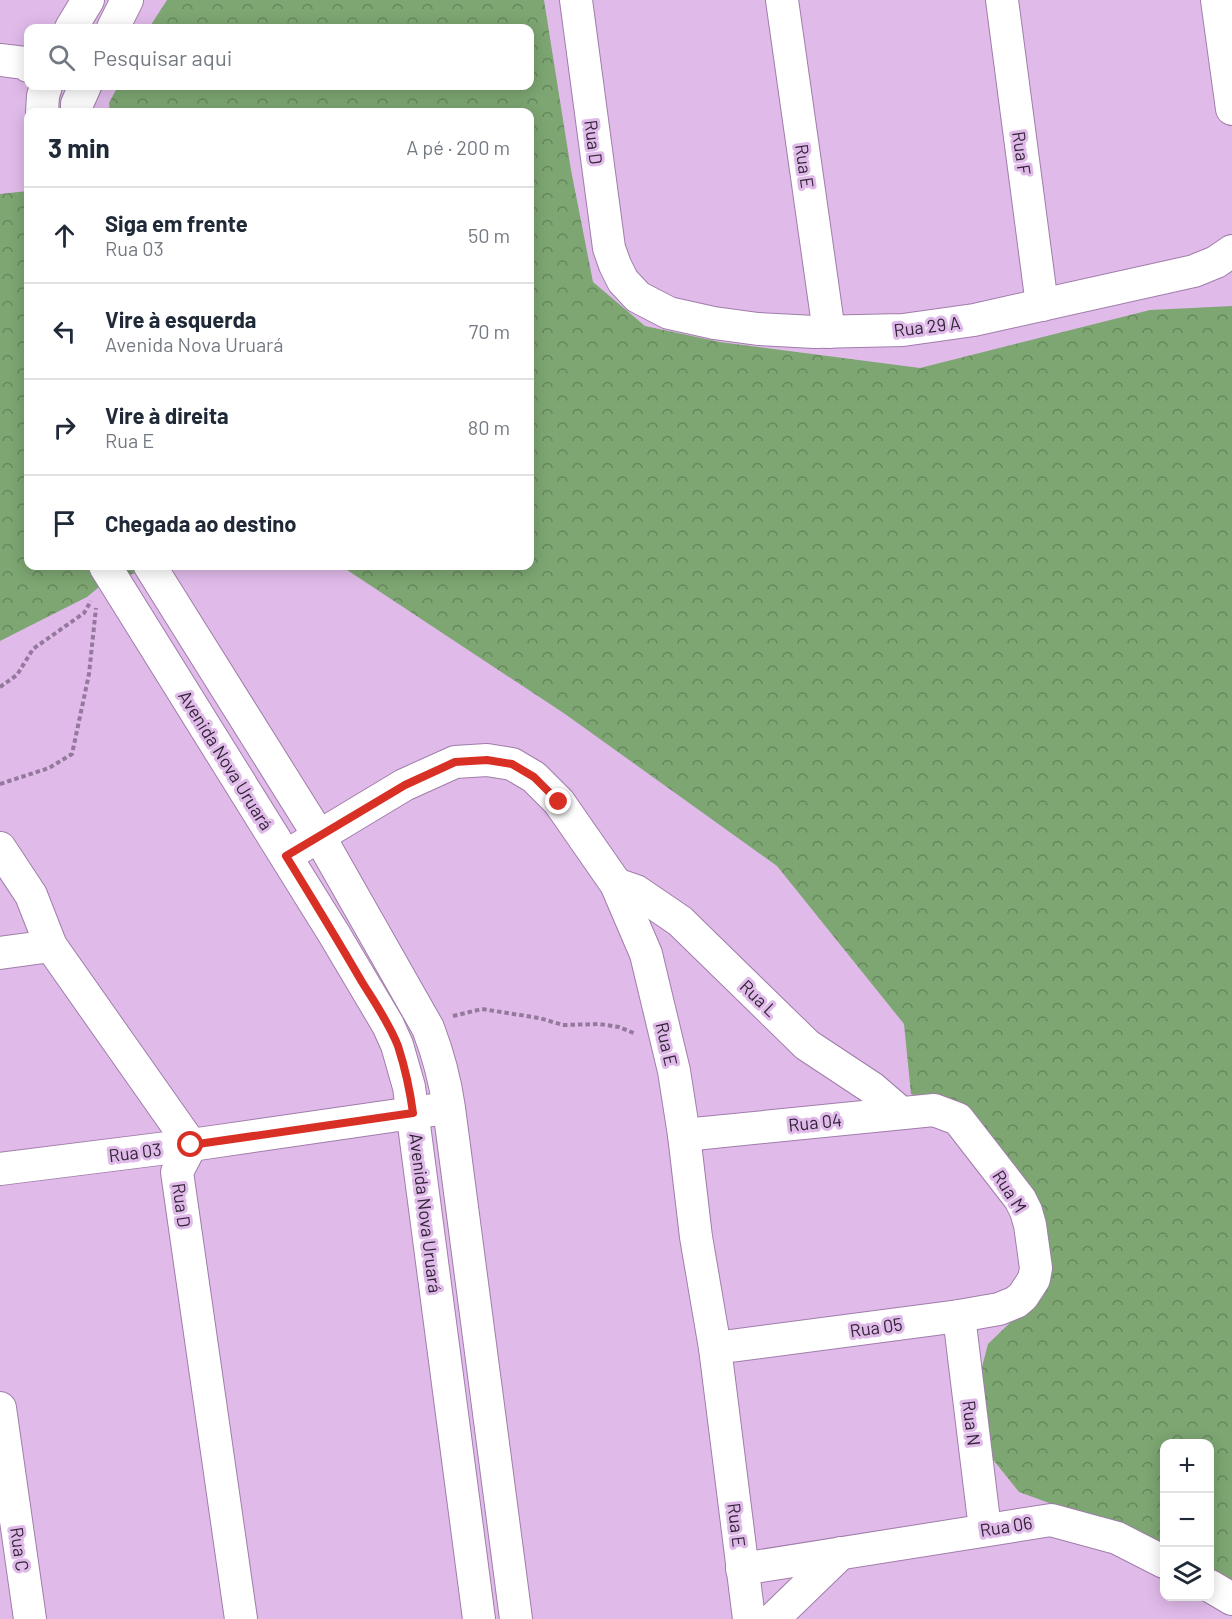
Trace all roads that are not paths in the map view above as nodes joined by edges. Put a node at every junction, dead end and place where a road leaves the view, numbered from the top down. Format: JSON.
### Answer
{"nodes":[{"id":1,"x":88,"y":0,"type":"edge"},
{"id":2,"x":128,"y":0,"type":"edge"},
{"id":3,"x":576,"y":0,"type":"edge"},
{"id":4,"x":782,"y":0,"type":"edge"},
{"id":5,"x":1002,"y":0,"type":"edge"},
{"id":6,"x":1217,"y":0,"type":"edge"},
{"id":7,"x":73,"y":24,"type":"edge"},
{"id":8,"x":115,"y":24,"type":"edge"},
{"id":9,"x":0,"y":60,"type":"edge"},
{"id":10,"x":24,"y":63,"type":"edge"},
{"id":11,"x":45,"y":90,"type":"edge"},
{"id":12,"x":83,"y":90,"type":"edge"},
{"id":13,"x":42,"y":108,"type":"edge"},
{"id":14,"x":77,"y":108,"type":"edge"},
{"id":15,"x":1232,"y":109,"type":"edge"},
{"id":16,"x":1232,"y":251,"type":"edge"},
{"id":17,"x":624,"y":280,"type":"joint"},
{"id":18,"x":1042,"y":305,"type":"junction"},
{"id":19,"x":829,"y":332,"type":"junction"},
{"id":20,"x":153,"y":570,"type":"edge"},
{"id":21,"x":106,"y":578,"type":"edge"},
{"id":22,"x":319,"y":836,"type":"junction"},
{"id":23,"x":0,"y":848,"type":"edge"},
{"id":24,"x":286,"y":856,"type":"junction"},
{"id":25,"x":616,"y":884,"type":"junction"},
{"id":26,"x":51,"y":946,"type":"junction"},
{"id":27,"x":0,"y":953,"type":"edge"},
{"id":28,"x":449,"y":1108,"type":"junction"},
{"id":29,"x":413,"y":1113,"type":"junction"},
{"id":30,"x":901,"y":1113,"type":"junction"},
{"id":31,"x":945,"y":1113,"type":"joint"},
{"id":32,"x":684,"y":1135,"type":"junction"},
{"id":33,"x":191,"y":1145,"type":"junction"},
{"id":34,"x":0,"y":1169,"type":"edge"},
{"id":35,"x":1029,"y":1287,"type":"joint"},
{"id":36,"x":958,"y":1316,"type":"junction"},
{"id":37,"x":715,"y":1348,"type":"junction"},
{"id":38,"x":0,"y":1408,"type":"edge"},
{"id":39,"x":985,"y":1529,"type":"junction"},
{"id":40,"x":841,"y":1553,"type":"junction"},
{"id":41,"x":1160,"y":1560,"type":"edge"},
{"id":42,"x":742,"y":1569,"type":"junction"},
{"id":43,"x":1214,"y":1589,"type":"edge"},
{"id":44,"x":1232,"y":1599,"type":"edge"},
{"id":45,"x":30,"y":1619,"type":"edge"},
{"id":46,"x":241,"y":1619,"type":"edge"},
{"id":47,"x":478,"y":1619,"type":"edge"},
{"id":48,"x":516,"y":1619,"type":"edge"},
{"id":49,"x":749,"y":1619,"type":"edge"},
{"id":50,"x":773,"y":1619,"type":"edge"}],
"edges":[{"from":1,"to":7,"type":"street"},
{"from":2,"to":8,"type":"street"},
{"from":3,"to":17,"type":"street","name":"Rua D"},
{"from":4,"to":19,"type":"street","name":"Rua E"},
{"from":5,"to":18,"type":"street","name":"Rua F"},
{"from":6,"to":15,"type":"street"},
{"from":9,"to":10,"type":"street"},
{"from":11,"to":13,"type":"street"},
{"from":12,"to":14,"type":"street"},
{"from":16,"to":18,"type":"street","name":"Rua 29 A"},
{"from":17,"to":19,"type":"street","name":"Rua 29 A"},
{"from":18,"to":19,"type":"street","name":"Rua 29 A"},
{"from":20,"to":22,"type":"street","name":"Avenida Nova Uruará"},
{"from":21,"to":24,"type":"street","name":"Avenida Nova Uruará"},
{"from":22,"to":24,"type":"street","name":"Rua E"},
{"from":22,"to":25,"type":"street","name":"Rua E"},
{"from":22,"to":28,"type":"street","name":"Avenida Nova Uruará"},
{"from":23,"to":26,"type":"street"},
{"from":24,"to":29,"type":"street","name":"Avenida Nova Uruará"},
{"from":25,"to":30,"type":"street","name":"Rua L"},
{"from":25,"to":32,"type":"street","name":"Rua E"},
{"from":26,"to":27,"type":"street"},
{"from":26,"to":33,"type":"street"},
{"from":28,"to":29,"type":"street","name":"Rua 03"},
{"from":28,"to":48,"type":"street","name":"Avenida Nova Uruará"},
{"from":29,"to":33,"type":"street","name":"Rua 03"},
{"from":29,"to":47,"type":"street","name":"Avenida Nova Uruará"},
{"from":30,"to":31,"type":"street","name":"Rua 04"},
{"from":30,"to":32,"type":"street","name":"Rua 04"},
{"from":31,"to":35,"type":"street","name":"Rua M"},
{"from":32,"to":37,"type":"street","name":"Rua E"},
{"from":33,"to":34,"type":"street","name":"Rua 03"},
{"from":33,"to":46,"type":"street","name":"Rua D"},
{"from":35,"to":36,"type":"street","name":"Rua 05"},
{"from":36,"to":37,"type":"street","name":"Rua 05"},
{"from":36,"to":39,"type":"street","name":"Rua N"},
{"from":37,"to":42,"type":"street","name":"Rua E"},
{"from":38,"to":45,"type":"street","name":"Rua C"},
{"from":39,"to":40,"type":"street","name":"Rua 06"},
{"from":39,"to":41,"type":"street","name":"Rua 06"},
{"from":40,"to":42,"type":"street","name":"Rua 06"},
{"from":40,"to":50,"type":"street"},
{"from":42,"to":49,"type":"street","name":"Rua E"},
{"from":43,"to":44,"type":"street"}]}
